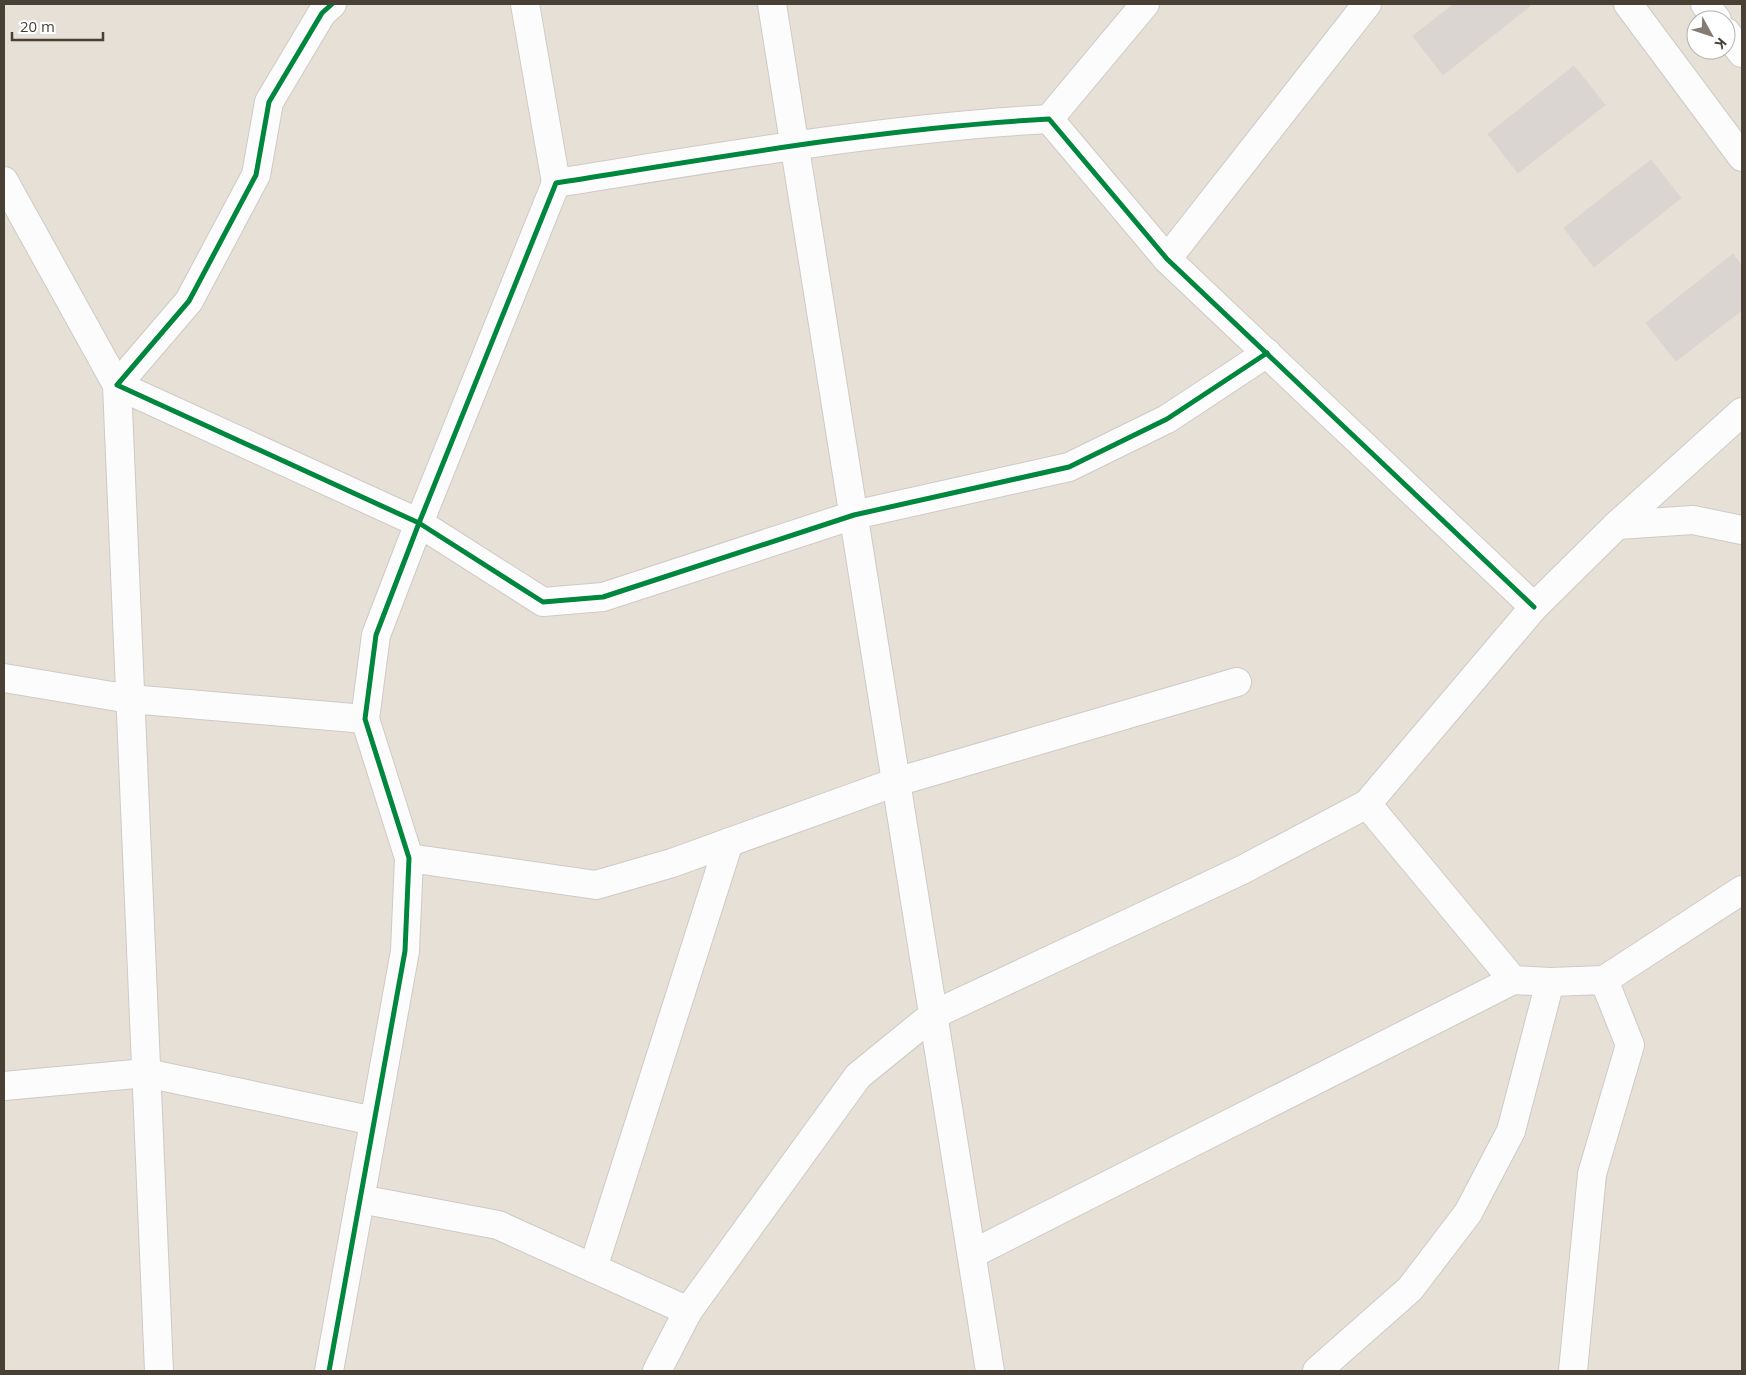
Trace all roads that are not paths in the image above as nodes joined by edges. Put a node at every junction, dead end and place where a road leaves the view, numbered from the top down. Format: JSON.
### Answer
{"nodes":[{"id":1,"x":332,"y":4,"type":"edge"},
{"id":2,"x":525,"y":4,"type":"edge"},
{"id":3,"x":772,"y":4,"type":"edge"},
{"id":4,"x":1145,"y":4,"type":"edge"},
{"id":5,"x":1367,"y":4,"type":"edge"},
{"id":6,"x":1628,"y":4,"type":"edge"},
{"id":7,"x":1049,"y":119,"type":"junction"},
{"id":8,"x":795,"y":145,"type":"junction"},
{"id":9,"x":1742,"y":157,"type":"edge"},
{"id":10,"x":4,"y":181,"type":"edge"},
{"id":11,"x":556,"y":183,"type":"junction"},
{"id":12,"x":1167,"y":259,"type":"junction"},
{"id":13,"x":1266,"y":353,"type":"junction"},
{"id":14,"x":117,"y":385,"type":"junction"},
{"id":15,"x":1742,"y":412,"type":"edge"},
{"id":16,"x":854,"y":515,"type":"junction"},
{"id":17,"x":419,"y":523,"type":"junction"},
{"id":18,"x":1616,"y":525,"type":"junction"},
{"id":19,"x":1742,"y":530,"type":"edge"},
{"id":20,"x":1534,"y":607,"type":"junction"},
{"id":21,"x":4,"y":678,"type":"edge"},
{"id":22,"x":1237,"y":682,"type":"dead end"},
{"id":23,"x":130,"y":700,"type":"junction"},
{"id":24,"x":365,"y":719,"type":"junction"},
{"id":25,"x":896,"y":782,"type":"junction"},
{"id":26,"x":1366,"y":804,"type":"junction"},
{"id":27,"x":729,"y":842,"type":"junction"},
{"id":28,"x":409,"y":858,"type":"junction"},
{"id":29,"x":1742,"y":890,"type":"edge"},
{"id":30,"x":1513,"y":980,"type":"junction"},
{"id":31,"x":1604,"y":980,"type":"junction"},
{"id":32,"x":1550,"y":982,"type":"junction"},
{"id":33,"x":933,"y":1015,"type":"junction"},
{"id":34,"x":146,"y":1073,"type":"junction"},
{"id":35,"x":4,"y":1086,"type":"edge"},
{"id":36,"x":374,"y":1121,"type":"junction"},
{"id":37,"x":360,"y":1199,"type":"junction"},
{"id":38,"x":972,"y":1254,"type":"junction"},
{"id":39,"x":593,"y":1268,"type":"junction"},
{"id":40,"x":688,"y":1311,"type":"junction"},
{"id":41,"x":158,"y":1371,"type":"edge"},
{"id":42,"x":329,"y":1371,"type":"edge"},
{"id":43,"x":657,"y":1371,"type":"edge"},
{"id":44,"x":990,"y":1371,"type":"edge"},
{"id":45,"x":1317,"y":1371,"type":"edge"},
{"id":46,"x":1573,"y":1371,"type":"edge"}],
"edges":[{"from":1,"to":14,"type":"street"},
{"from":2,"to":11,"type":"street"},
{"from":3,"to":8,"type":"street"},
{"from":4,"to":7,"type":"street"},
{"from":5,"to":12,"type":"street"},
{"from":6,"to":9,"type":"street"},
{"from":7,"to":8,"type":"street"},
{"from":7,"to":12,"type":"street"},
{"from":8,"to":11,"type":"street"},
{"from":8,"to":16,"type":"street"},
{"from":10,"to":14,"type":"street"},
{"from":11,"to":17,"type":"street"},
{"from":12,"to":13,"type":"street"},
{"from":13,"to":16,"type":"street"},
{"from":13,"to":20,"type":"street"},
{"from":14,"to":17,"type":"street"},
{"from":14,"to":23,"type":"street"},
{"from":15,"to":18,"type":"street"},
{"from":16,"to":17,"type":"street"},
{"from":16,"to":25,"type":"street"},
{"from":17,"to":24,"type":"street"},
{"from":18,"to":19,"type":"street"},
{"from":18,"to":20,"type":"street"},
{"from":20,"to":26,"type":"street"},
{"from":21,"to":23,"type":"street"},
{"from":22,"to":25,"type":"street"},
{"from":23,"to":24,"type":"street"},
{"from":23,"to":34,"type":"street"},
{"from":24,"to":28,"type":"street"},
{"from":25,"to":27,"type":"street"},
{"from":25,"to":33,"type":"street"},
{"from":26,"to":30,"type":"street"},
{"from":26,"to":33,"type":"street"},
{"from":27,"to":28,"type":"street"},
{"from":27,"to":39,"type":"street"},
{"from":28,"to":36,"type":"street"},
{"from":29,"to":31,"type":"street"},
{"from":30,"to":32,"type":"street"},
{"from":30,"to":38,"type":"street"},
{"from":31,"to":32,"type":"street"},
{"from":31,"to":46,"type":"street"},
{"from":32,"to":45,"type":"street"},
{"from":33,"to":38,"type":"street"},
{"from":33,"to":40,"type":"street"},
{"from":34,"to":35,"type":"street"},
{"from":34,"to":36,"type":"street"},
{"from":34,"to":41,"type":"street"},
{"from":36,"to":37,"type":"street"},
{"from":37,"to":39,"type":"street"},
{"from":37,"to":42,"type":"street"},
{"from":38,"to":44,"type":"street"},
{"from":39,"to":40,"type":"street"},
{"from":40,"to":43,"type":"street"}]}
